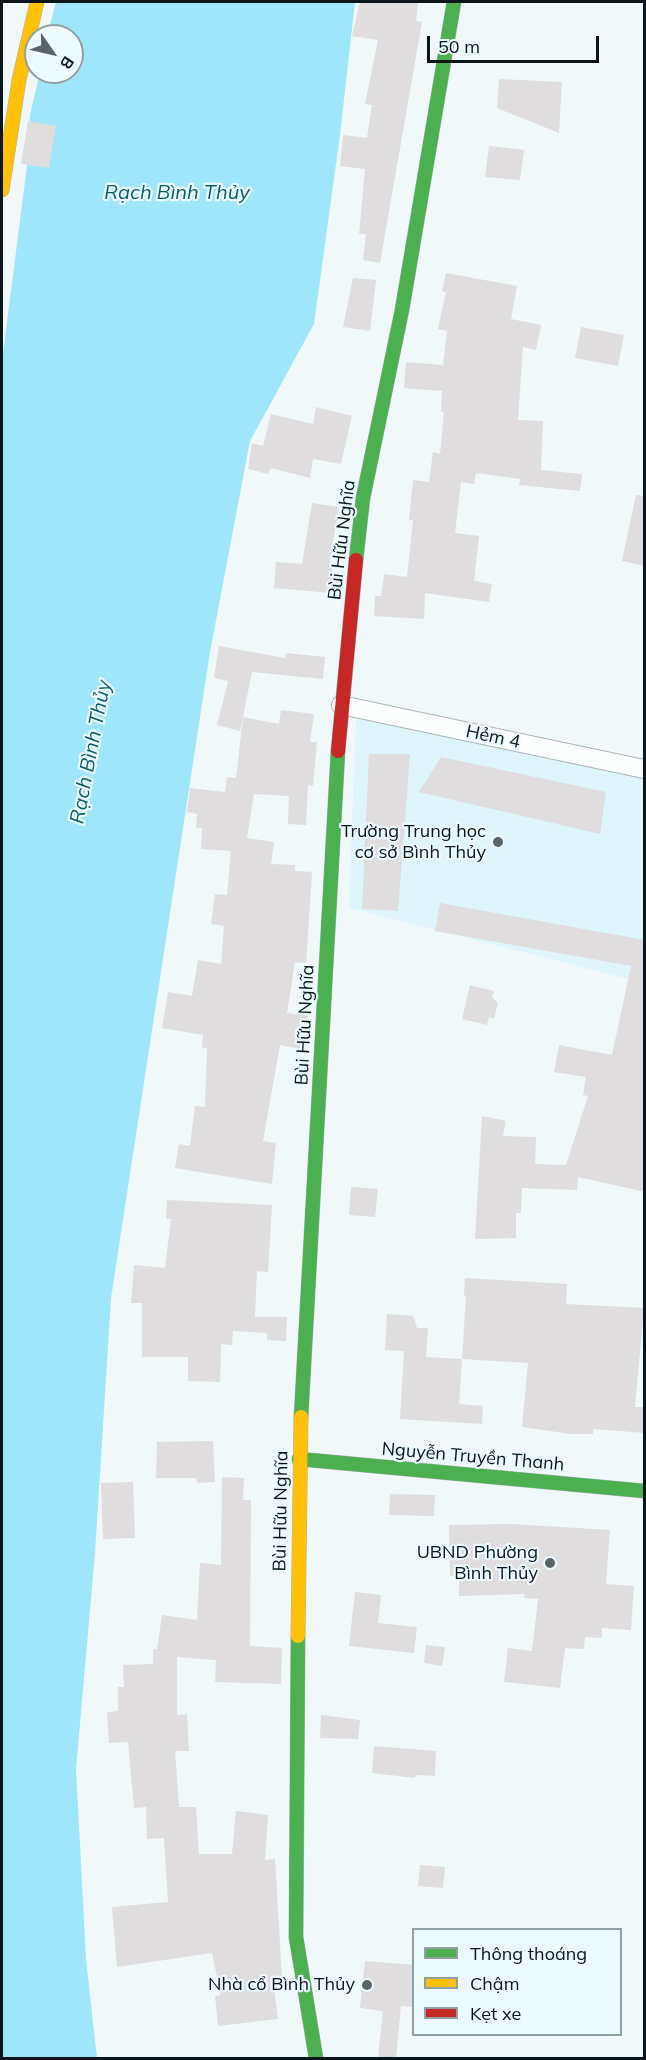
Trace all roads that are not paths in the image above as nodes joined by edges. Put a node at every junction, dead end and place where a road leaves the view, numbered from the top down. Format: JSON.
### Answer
{"nodes":[{"id":1,"x":37,"y":2,"type":"edge"},
{"id":2,"x":454,"y":2,"type":"edge"},
{"id":3,"x":2,"y":190,"type":"edge"},
{"id":4,"x":341,"y":705,"type":"junction"},
{"id":5,"x":645,"y":769,"type":"edge"},
{"id":6,"x":299,"y":1459,"type":"junction"},
{"id":7,"x":645,"y":1491,"type":"edge"},
{"id":8,"x":316,"y":2058,"type":"edge"}],
"edges":[{"from":1,"to":3,"type":"main road"},
{"from":2,"to":4,"type":"main road","name":"Bùi Hữu Nghĩa"},
{"from":4,"to":5,"type":"street","name":"Hẻm 4"},
{"from":4,"to":6,"type":"main road","name":"Bùi Hữu Nghĩa"},
{"from":6,"to":7,"type":"main road","name":"Nguyễn Truyền Thanh"},
{"from":6,"to":8,"type":"main road","name":"Bùi Hữu Nghĩa"}]}
